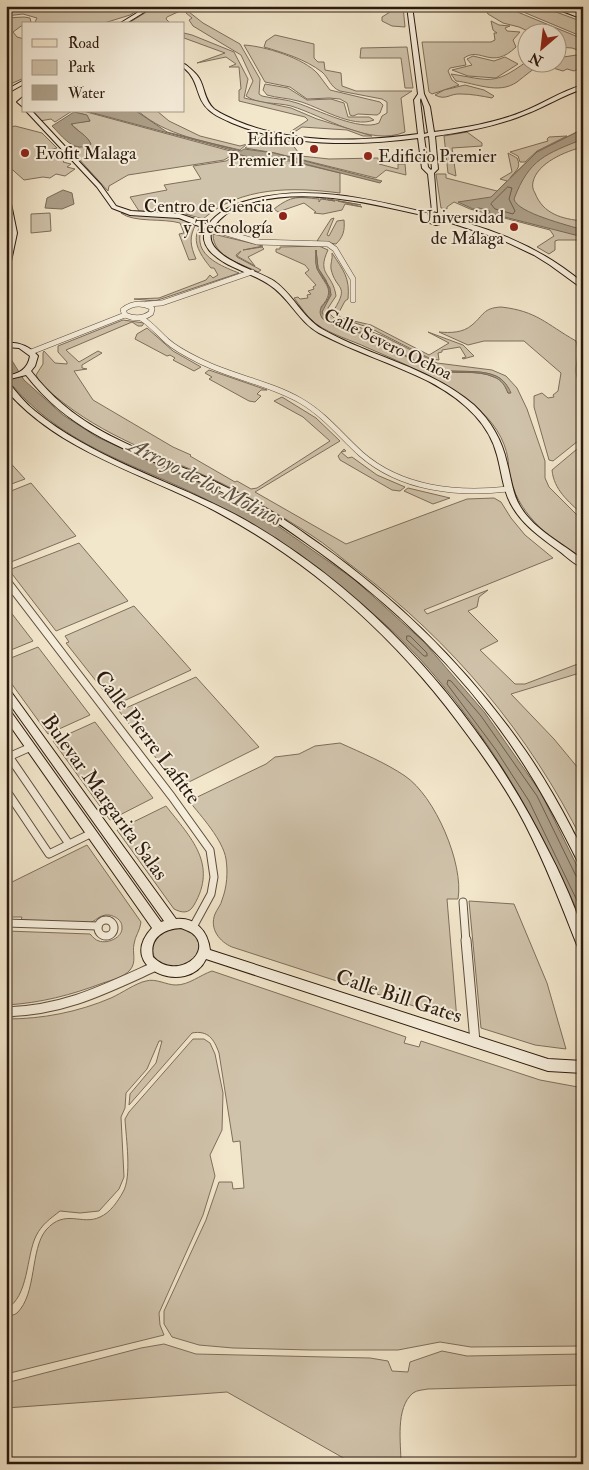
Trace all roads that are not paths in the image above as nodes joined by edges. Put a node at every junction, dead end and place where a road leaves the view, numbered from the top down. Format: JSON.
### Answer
{"nodes":[{"id":1,"x":152,"y":6,"type":"edge"},
{"id":2,"x":409,"y":6,"type":"edge"},
{"id":3,"x":552,"y":6,"type":"edge"},
{"id":4,"x":583,"y":18,"type":"edge"},
{"id":5,"x":124,"y":22,"type":"edge"},
{"id":6,"x":185,"y":67,"type":"edge"},
{"id":7,"x":22,"y":83,"type":"edge"},
{"id":8,"x":583,"y":87,"type":"edge"},
{"id":9,"x":6,"y":92,"type":"edge"},
{"id":10,"x":421,"y":94,"type":"junction"},
{"id":11,"x":30,"y":112,"type":"edge"},
{"id":12,"x":430,"y":134,"type":"junction"},
{"id":13,"x":421,"y":135,"type":"junction"},
{"id":14,"x":430,"y":174,"type":"junction"},
{"id":15,"x":6,"y":194,"type":"edge"},
{"id":16,"x":435,"y":210,"type":"junction"},
{"id":17,"x":425,"y":214,"type":"junction"},
{"id":18,"x":447,"y":220,"type":"junction"},
{"id":19,"x":209,"y":228,"type":"junction"},
{"id":20,"x":6,"y":271,"type":"edge"},
{"id":21,"x":252,"y":272,"type":"junction"},
{"id":22,"x":583,"y":287,"type":"edge"},
{"id":23,"x":353,"y":300,"type":"dead end"},
{"id":24,"x":162,"y":303,"type":"junction"},
{"id":25,"x":147,"y":304,"type":"junction"},
{"id":26,"x":152,"y":309,"type":"junction"},
{"id":27,"x":149,"y":315,"type":"junction"},
{"id":28,"x":125,"y":316,"type":"junction"},
{"id":29,"x":140,"y":318,"type":"junction"},
{"id":30,"x":152,"y":324,"type":"junction"},
{"id":31,"x":6,"y":339,"type":"edge"},
{"id":32,"x":10,"y":345,"type":"edge"},
{"id":33,"x":31,"y":352,"type":"junction"},
{"id":34,"x":27,"y":371,"type":"junction"},
{"id":35,"x":6,"y":378,"type":"edge"},
{"id":36,"x":6,"y":385,"type":"edge"},
{"id":37,"x":508,"y":489,"type":"junction"},
{"id":38,"x":583,"y":565,"type":"edge"},
{"id":39,"x":6,"y":580,"type":"edge"},
{"id":40,"x":6,"y":691,"type":"edge"},
{"id":41,"x":6,"y":712,"type":"edge"},
{"id":42,"x":31,"y":747,"type":"junction"},
{"id":43,"x":7,"y":755,"type":"edge"},
{"id":44,"x":6,"y":790,"type":"edge"},
{"id":45,"x":92,"y":833,"type":"junction"},
{"id":46,"x":69,"y":844,"type":"junction"},
{"id":47,"x":583,"y":861,"type":"edge"},
{"id":48,"x":463,"y":902,"type":"dead end"},
{"id":49,"x":6,"y":924,"type":"edge"},
{"id":50,"x":173,"y":924,"type":"junction"},
{"id":51,"x":193,"y":927,"type":"junction"},
{"id":52,"x":6,"y":928,"type":"edge"},
{"id":53,"x":159,"y":928,"type":"junction"},
{"id":54,"x":583,"y":945,"type":"edge"},
{"id":55,"x":204,"y":953,"type":"junction"},
{"id":56,"x":156,"y":966,"type":"junction"},
{"id":57,"x":6,"y":1012,"type":"edge"},
{"id":58,"x":475,"y":1042,"type":"junction"},
{"id":59,"x":583,"y":1067,"type":"edge"}],
"edges":[{"from":1,"to":5,"type":"street"},
{"from":2,"to":10,"type":"street"},
{"from":3,"to":4,"type":"main road"},
{"from":6,"to":13,"type":"street"},
{"from":7,"to":9,"type":"street"},
{"from":8,"to":12,"type":"street"},
{"from":10,"to":12,"type":"street"},
{"from":10,"to":13,"type":"street"},
{"from":11,"to":19,"type":"street"},
{"from":12,"to":13,"type":"street"},
{"from":12,"to":14,"type":"street"},
{"from":13,"to":14,"type":"street"},
{"from":14,"to":16,"type":"street"},
{"from":15,"to":20,"type":"street"},
{"from":16,"to":17,"type":"street"},
{"from":16,"to":18,"type":"street"},
{"from":17,"to":18,"type":"street"},
{"from":17,"to":19,"type":"street"},
{"from":18,"to":22,"type":"street"},
{"from":19,"to":21,"type":"street","name":"Calle Severo Ochoa"},
{"from":19,"to":23,"type":"street"},
{"from":21,"to":24,"type":"street"},
{"from":21,"to":37,"type":"street","name":"Calle Severo Ochoa"},
{"from":24,"to":25,"type":"street"},
{"from":24,"to":26,"type":"street"},
{"from":25,"to":26,"type":"street"},
{"from":25,"to":28,"type":"street"},
{"from":26,"to":27,"type":"street"},
{"from":27,"to":29,"type":"street"},
{"from":27,"to":30,"type":"street"},
{"from":28,"to":29,"type":"street"},
{"from":28,"to":33,"type":"street"},
{"from":29,"to":30,"type":"street"},
{"from":30,"to":37,"type":"street"},
{"from":31,"to":32,"type":"street"},
{"from":32,"to":33,"type":"street"},
{"from":33,"to":34,"type":"street"},
{"from":34,"to":35,"type":"street"},
{"from":34,"to":47,"type":"street"},
{"from":36,"to":54,"type":"street"},
{"from":37,"to":38,"type":"street","name":"Calle Severo Ochoa"},
{"from":39,"to":51,"type":"street","name":"Calle Pierre Lafitte"},
{"from":40,"to":50,"type":"street","name":"Bulevar Margarita Salas"},
{"from":41,"to":42,"type":"street","name":"Bulevar Margarita Salas"},
{"from":42,"to":43,"type":"street"},
{"from":42,"to":45,"type":"street","name":"Bulevar Margarita Salas"},
{"from":43,"to":46,"type":"street"},
{"from":44,"to":46,"type":"street","name":"Bulevar Margarita Salas"},
{"from":45,"to":46,"type":"street","name":"Bulevar Margarita Salas"},
{"from":45,"to":53,"type":"street","name":"Bulevar Margarita Salas"},
{"from":48,"to":58,"type":"street"},
{"from":49,"to":52,"type":"street"},
{"from":50,"to":51,"type":"street"},
{"from":50,"to":53,"type":"street"},
{"from":51,"to":55,"type":"street"},
{"from":53,"to":56,"type":"street"},
{"from":55,"to":56,"type":"street"},
{"from":55,"to":58,"type":"street","name":"Calle Bill Gates"},
{"from":56,"to":57,"type":"street"},
{"from":58,"to":59,"type":"street","name":"Calle Bill Gates"}]}
